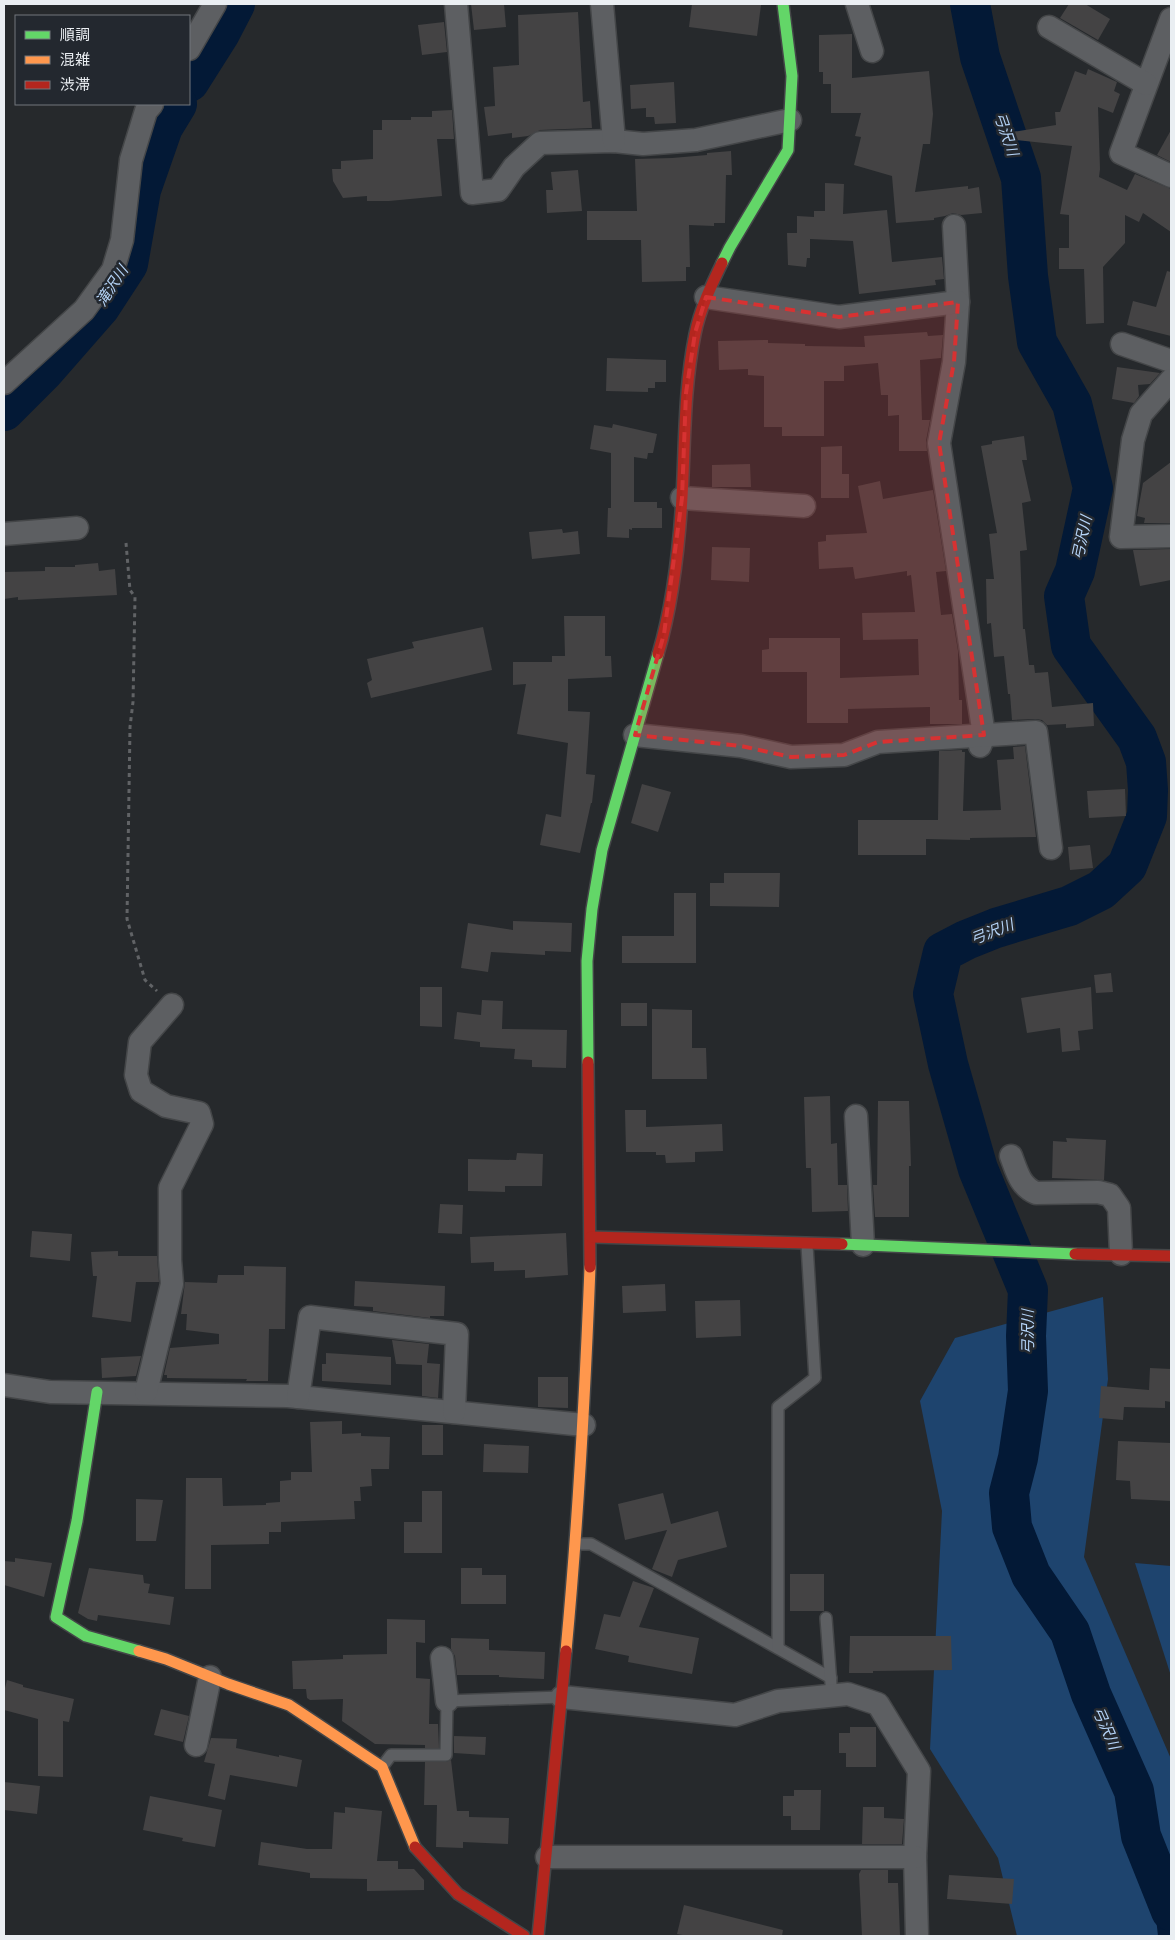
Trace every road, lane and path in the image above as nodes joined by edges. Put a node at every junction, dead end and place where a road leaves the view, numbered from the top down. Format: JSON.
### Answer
{"nodes":[{"id":1,"x":215,"y":4,"type":"edge"},
{"id":2,"x":456,"y":4,"type":"edge"},
{"id":3,"x":602,"y":4,"type":"edge"},
{"id":4,"x":783,"y":4,"type":"edge"},
{"id":5,"x":857,"y":4,"type":"edge"},
{"id":6,"x":1171,"y":19,"type":"edge"},
{"id":7,"x":1049,"y":27,"type":"dead end"},
{"id":8,"x":190,"y":47,"type":"edge"},
{"id":9,"x":872,"y":51,"type":"dead end"},
{"id":10,"x":1146,"y":84,"type":"junction"},
{"id":11,"x":151,"y":105,"type":"edge"},
{"id":12,"x":790,"y":120,"type":"junction"},
{"id":13,"x":614,"y":141,"type":"junction"},
{"id":14,"x":1171,"y":176,"type":"edge"},
{"id":15,"x":954,"y":226,"type":"dead end"},
{"id":16,"x":706,"y":297,"type":"junction"},
{"id":17,"x":958,"y":302,"type":"junction"},
{"id":18,"x":1122,"y":344,"type":"dead end"},
{"id":19,"x":1171,"y":361,"type":"edge"},
{"id":20,"x":1171,"y":380,"type":"edge"},
{"id":21,"x":4,"y":383,"type":"edge"},
{"id":22,"x":682,"y":498,"type":"junction"},
{"id":23,"x":804,"y":506,"type":"dead end"},
{"id":24,"x":77,"y":528,"type":"dead end"},
{"id":25,"x":4,"y":534,"type":"edge"},
{"id":26,"x":1171,"y":536,"type":"edge"},
{"id":27,"x":126,"y":543,"type":"dead end"},
{"id":28,"x":635,"y":735,"type":"junction"},
{"id":29,"x":982,"y":741,"type":"junction"},
{"id":30,"x":1051,"y":848,"type":"dead end"},
{"id":31,"x":172,"y":1005,"type":"joint"},
{"id":32,"x":856,"y":1116,"type":"dead end"},
{"id":33,"x":1011,"y":1156,"type":"dead end"},
{"id":34,"x":591,"y":1237,"type":"junction"},
{"id":35,"x":807,"y":1245,"type":"junction"},
{"id":36,"x":863,"y":1245,"type":"junction"},
{"id":37,"x":1121,"y":1254,"type":"junction"},
{"id":38,"x":1171,"y":1256,"type":"edge"},
{"id":39,"x":4,"y":1385,"type":"edge"},
{"id":40,"x":97,"y":1392,"type":"junction"},
{"id":41,"x":146,"y":1392,"type":"junction"},
{"id":42,"x":298,"y":1396,"type":"junction"},
{"id":43,"x":454,"y":1412,"type":"junction"},
{"id":44,"x":584,"y":1425,"type":"junction"},
{"id":45,"x":576,"y":1544,"type":"junction"},
{"id":46,"x":826,"y":1618,"type":"dead end"},
{"id":47,"x":778,"y":1648,"type":"junction"},
{"id":48,"x":442,"y":1658,"type":"dead end"},
{"id":49,"x":210,"y":1677,"type":"junction"},
{"id":50,"x":832,"y":1687,"type":"junction"},
{"id":51,"x":562,"y":1697,"type":"junction"},
{"id":52,"x":447,"y":1701,"type":"junction"},
{"id":53,"x":196,"y":1745,"type":"dead end"},
{"id":54,"x":382,"y":1767,"type":"junction"},
{"id":55,"x":547,"y":1857,"type":"junction"},
{"id":56,"x":915,"y":1857,"type":"junction"},
{"id":57,"x":524,"y":1936,"type":"edge"},
{"id":58,"x":538,"y":1936,"type":"edge"},
{"id":59,"x":917,"y":1936,"type":"edge"}],
"edges":[{"from":1,"to":8,"type":"street"},
{"from":2,"to":13,"type":"street"},
{"from":3,"to":13,"type":"street"},
{"from":4,"to":12,"type":"street"},
{"from":5,"to":9,"type":"street"},
{"from":6,"to":10,"type":"street"},
{"from":7,"to":10,"type":"street"},
{"from":10,"to":14,"type":"street"},
{"from":11,"to":21,"type":"street"},
{"from":12,"to":13,"type":"street"},
{"from":12,"to":16,"type":"street"},
{"from":15,"to":17,"type":"street"},
{"from":16,"to":17,"type":"street"},
{"from":16,"to":22,"type":"street"},
{"from":17,"to":29,"type":"street"},
{"from":18,"to":19,"type":"street"},
{"from":20,"to":26,"type":"street"},
{"from":22,"to":23,"type":"street"},
{"from":22,"to":28,"type":"street"},
{"from":24,"to":25,"type":"street"},
{"from":27,"to":31,"type":"path"},
{"from":28,"to":29,"type":"street"},
{"from":28,"to":34,"type":"street"},
{"from":29,"to":30,"type":"street"},
{"from":31,"to":41,"type":"street"},
{"from":32,"to":36,"type":"street"},
{"from":33,"to":37,"type":"street"},
{"from":34,"to":35,"type":"street"},
{"from":34,"to":44,"type":"street"},
{"from":35,"to":36,"type":"street"},
{"from":35,"to":47,"type":"lane"},
{"from":36,"to":37,"type":"street"},
{"from":37,"to":38,"type":"street"},
{"from":39,"to":40,"type":"street"},
{"from":40,"to":41,"type":"street"},
{"from":40,"to":49,"type":"street"},
{"from":41,"to":42,"type":"street"},
{"from":42,"to":43,"type":"street"},
{"from":42,"to":43,"type":"street"},
{"from":43,"to":44,"type":"street"},
{"from":44,"to":45,"type":"street"},
{"from":45,"to":47,"type":"lane"},
{"from":45,"to":51,"type":"street"},
{"from":46,"to":50,"type":"lane"},
{"from":47,"to":50,"type":"lane"},
{"from":48,"to":52,"type":"street"},
{"from":49,"to":53,"type":"street"},
{"from":49,"to":54,"type":"street"},
{"from":50,"to":51,"type":"street"},
{"from":50,"to":56,"type":"street"},
{"from":51,"to":52,"type":"lane"},
{"from":51,"to":55,"type":"street"},
{"from":52,"to":54,"type":"lane"},
{"from":54,"to":57,"type":"street"},
{"from":55,"to":56,"type":"street"},
{"from":55,"to":58,"type":"street"},
{"from":56,"to":59,"type":"street"}]}
